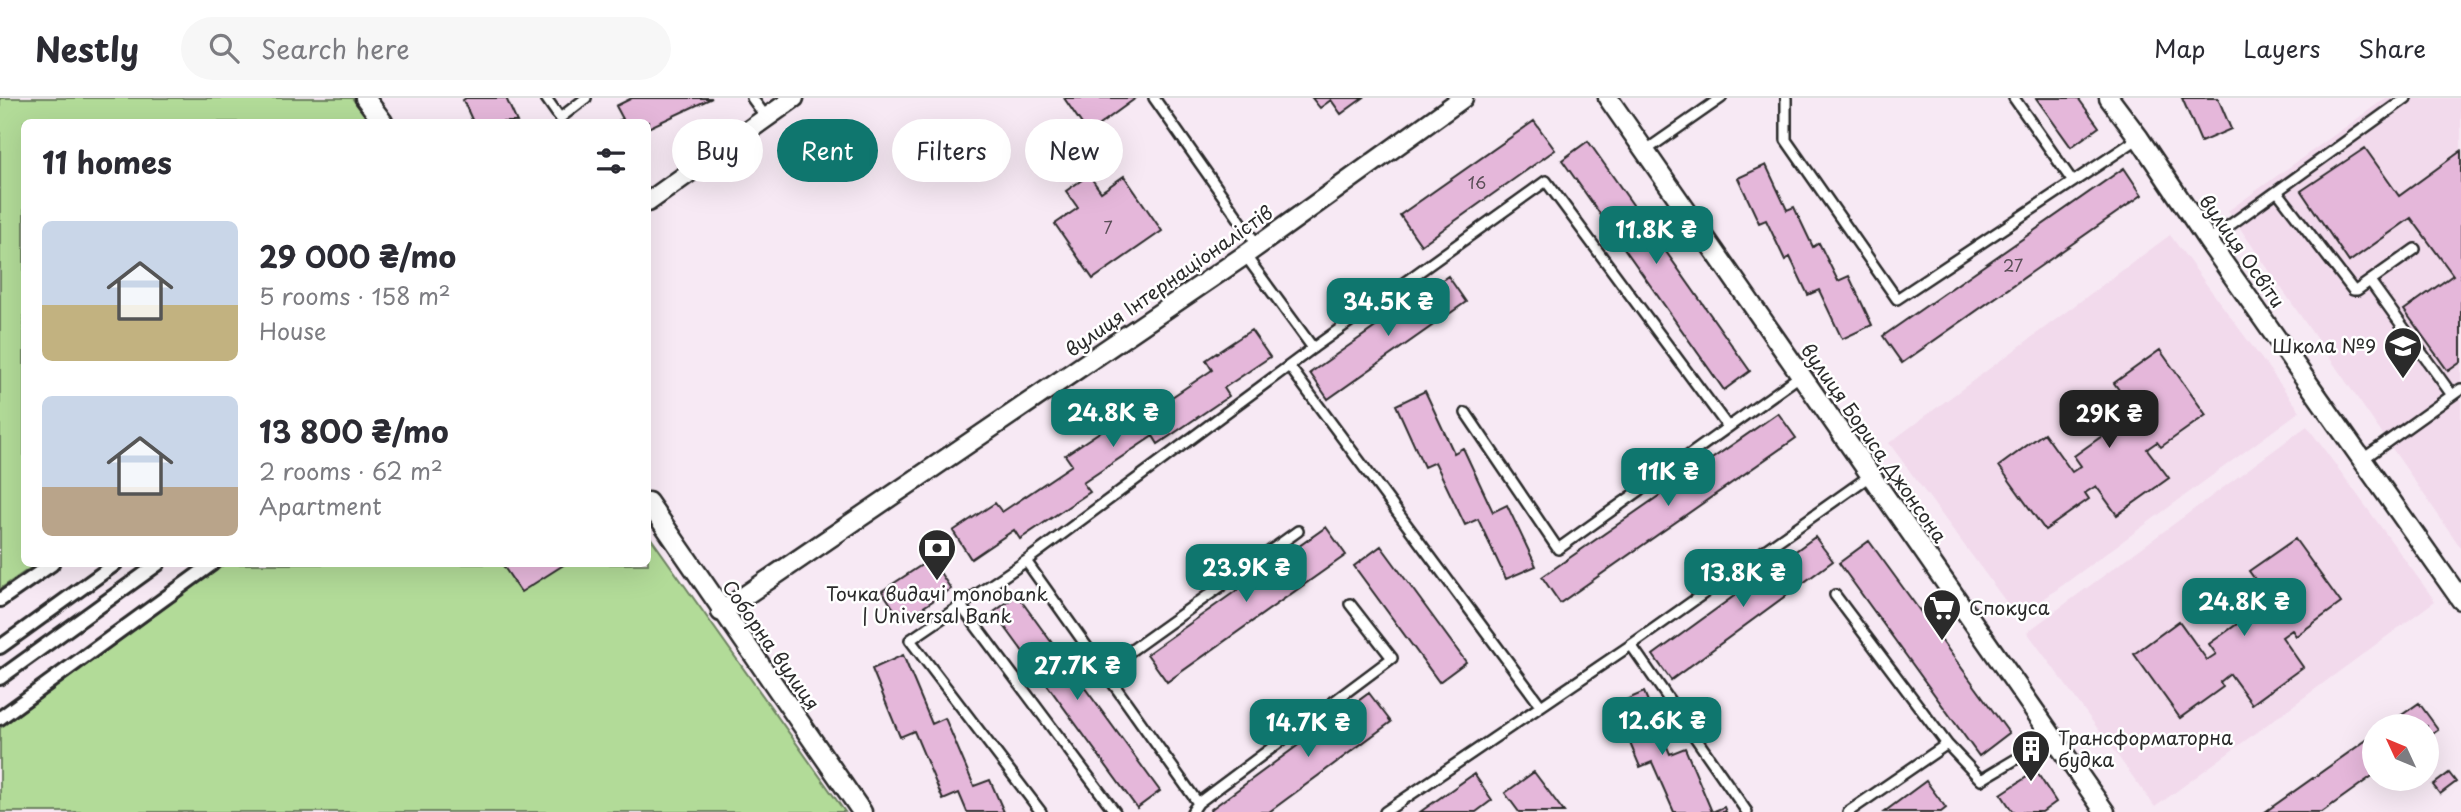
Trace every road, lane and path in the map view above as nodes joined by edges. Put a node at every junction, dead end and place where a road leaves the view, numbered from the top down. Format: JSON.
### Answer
{"nodes":[{"id":1,"x":365,"y":98,"type":"edge"},
{"id":2,"x":546,"y":98,"type":"edge"},
{"id":3,"x":586,"y":98,"type":"edge"},
{"id":4,"x":752,"y":98,"type":"edge"},
{"id":5,"x":794,"y":98,"type":"edge"},
{"id":6,"x":1154,"y":98,"type":"edge"},
{"id":7,"x":1463,"y":98,"type":"edge"},
{"id":8,"x":1608,"y":98,"type":"edge"},
{"id":9,"x":1721,"y":98,"type":"edge"},
{"id":10,"x":1786,"y":98,"type":"edge"},
{"id":11,"x":2014,"y":98,"type":"edge"},
{"id":12,"x":2109,"y":98,"type":"edge"},
{"id":13,"x":2406,"y":98,"type":"edge"},
{"id":14,"x":766,"y":117,"type":"junction"},
{"id":15,"x":381,"y":119,"type":"edge"},
{"id":16,"x":2139,"y":138,"type":"junction"},
{"id":17,"x":1645,"y":151,"type":"junction"},
{"id":18,"x":2073,"y":182,"type":"junction"},
{"id":19,"x":2277,"y":191,"type":"junction"},
{"id":20,"x":651,"y":200,"type":"edge"},
{"id":21,"x":2208,"y":241,"type":"junction"},
{"id":22,"x":2415,"y":249,"type":"dead end"},
{"id":23,"x":1252,"y":250,"type":"junction"},
{"id":24,"x":2370,"y":281,"type":"junction"},
{"id":25,"x":1313,"y":348,"type":"junction"},
{"id":26,"x":1289,"y":366,"type":"junction"},
{"id":27,"x":1801,"y":375,"type":"junction"},
{"id":28,"x":2461,"y":389,"type":"edge"},
{"id":29,"x":2452,"y":396,"type":"junction"},
{"id":30,"x":1466,"y":413,"type":"dead end"},
{"id":31,"x":1728,"y":427,"type":"junction"},
{"id":32,"x":2363,"y":459,"type":"junction"},
{"id":33,"x":1871,"y":475,"type":"junction"},
{"id":34,"x":651,"y":507,"type":"edge"},
{"id":35,"x":1298,"y":531,"type":"dead end"},
{"id":36,"x":1026,"y":561,"type":"junction"},
{"id":37,"x":48,"y":567,"type":"edge"},
{"id":38,"x":111,"y":567,"type":"edge"},
{"id":39,"x":154,"y":567,"type":"edge"},
{"id":40,"x":208,"y":567,"type":"edge"},
{"id":41,"x":1835,"y":595,"type":"dead end"},
{"id":42,"x":0,"y":600,"type":"edge"},
{"id":43,"x":2461,"y":600,"type":"edge"},
{"id":44,"x":1350,"y":604,"type":"dead end"},
{"id":45,"x":961,"y":606,"type":"junction"},
{"id":46,"x":721,"y":612,"type":"junction"},
{"id":47,"x":1631,"y":645,"type":"junction"},
{"id":48,"x":0,"y":647,"type":"edge"},
{"id":49,"x":1104,"y":670,"type":"junction"},
{"id":50,"x":0,"y":678,"type":"edge"},
{"id":51,"x":1541,"y":706,"type":"junction"},
{"id":52,"x":0,"y":718,"type":"edge"},
{"id":53,"x":2053,"y":737,"type":"junction"},
{"id":54,"x":1947,"y":744,"type":"junction"},
{"id":55,"x":1198,"y":803,"type":"junction"},
{"id":56,"x":2102,"y":811,"type":"edge"},
{"id":57,"x":862,"y":812,"type":"edge"},
{"id":58,"x":1041,"y":812,"type":"edge"},
{"id":59,"x":1115,"y":812,"type":"edge"},
{"id":60,"x":1192,"y":812,"type":"edge"},
{"id":61,"x":1385,"y":812,"type":"edge"},
{"id":62,"x":1747,"y":812,"type":"edge"},
{"id":63,"x":1848,"y":812,"type":"edge"}],
"edges":[{"from":1,"to":15,"type":"street"},
{"from":2,"to":3,"type":"lane"},
{"from":4,"to":14,"type":"lane"},
{"from":5,"to":14,"type":"street"},
{"from":6,"to":23,"type":"lane"},
{"from":7,"to":23,"type":"street","name":"вулиця Інтернаціоналістів"},
{"from":8,"to":17,"type":"street","name":"вулиця Бориса Джонсона"},
{"from":9,"to":17,"type":"lane"},
{"from":10,"to":18,"type":"lane"},
{"from":11,"to":18,"type":"lane"},
{"from":12,"to":16,"type":"street","name":"вулиця Освіти"},
{"from":13,"to":19,"type":"lane"},
{"from":14,"to":20,"type":"street"},
{"from":16,"to":18,"type":"lane"},
{"from":16,"to":21,"type":"street","name":"вулиця Освіти"},
{"from":17,"to":27,"type":"street","name":"вулиця Бориса Джонсона"},
{"from":19,"to":21,"type":"lane"},
{"from":19,"to":24,"type":"lane"},
{"from":21,"to":32,"type":"street","name":"вулиця Освіти"},
{"from":22,"to":24,"type":"lane"},
{"from":23,"to":25,"type":"lane"},
{"from":23,"to":46,"type":"street","name":"вулиця Інтернаціоналістів"},
{"from":24,"to":29,"type":"lane"},
{"from":25,"to":26,"type":"lane"},
{"from":25,"to":31,"type":"lane"},
{"from":26,"to":36,"type":"lane"},
{"from":26,"to":51,"type":"lane"},
{"from":27,"to":31,"type":"lane"},
{"from":27,"to":33,"type":"street","name":"вулиця Бориса Джонсона"},
{"from":28,"to":29,"type":"lane"},
{"from":29,"to":32,"type":"lane"},
{"from":30,"to":31,"type":"lane"},
{"from":32,"to":43,"type":"street","name":"вулиця Освіти"},
{"from":33,"to":47,"type":"lane"},
{"from":33,"to":53,"type":"street","name":"вулиця Бориса Джонсона"},
{"from":34,"to":46,"type":"street","name":"Соборна вулиця"},
{"from":35,"to":49,"type":"lane"},
{"from":36,"to":45,"type":"lane"},
{"from":36,"to":49,"type":"lane"},
{"from":37,"to":42,"type":"street"},
{"from":38,"to":48,"type":"street"},
{"from":39,"to":50,"type":"street"},
{"from":40,"to":52,"type":"street"},
{"from":41,"to":54,"type":"lane"},
{"from":44,"to":55,"type":"lane"},
{"from":45,"to":58,"type":"lane"},
{"from":45,"to":59,"type":"lane"},
{"from":46,"to":57,"type":"street","name":"Соборна вулиця"},
{"from":47,"to":51,"type":"lane"},
{"from":47,"to":62,"type":"lane"},
{"from":49,"to":55,"type":"lane"},
{"from":51,"to":61,"type":"lane"},
{"from":53,"to":54,"type":"lane"},
{"from":53,"to":56,"type":"street","name":"вулиця Бориса Джонсона"},
{"from":54,"to":63,"type":"lane"},
{"from":55,"to":60,"type":"lane"}]}
